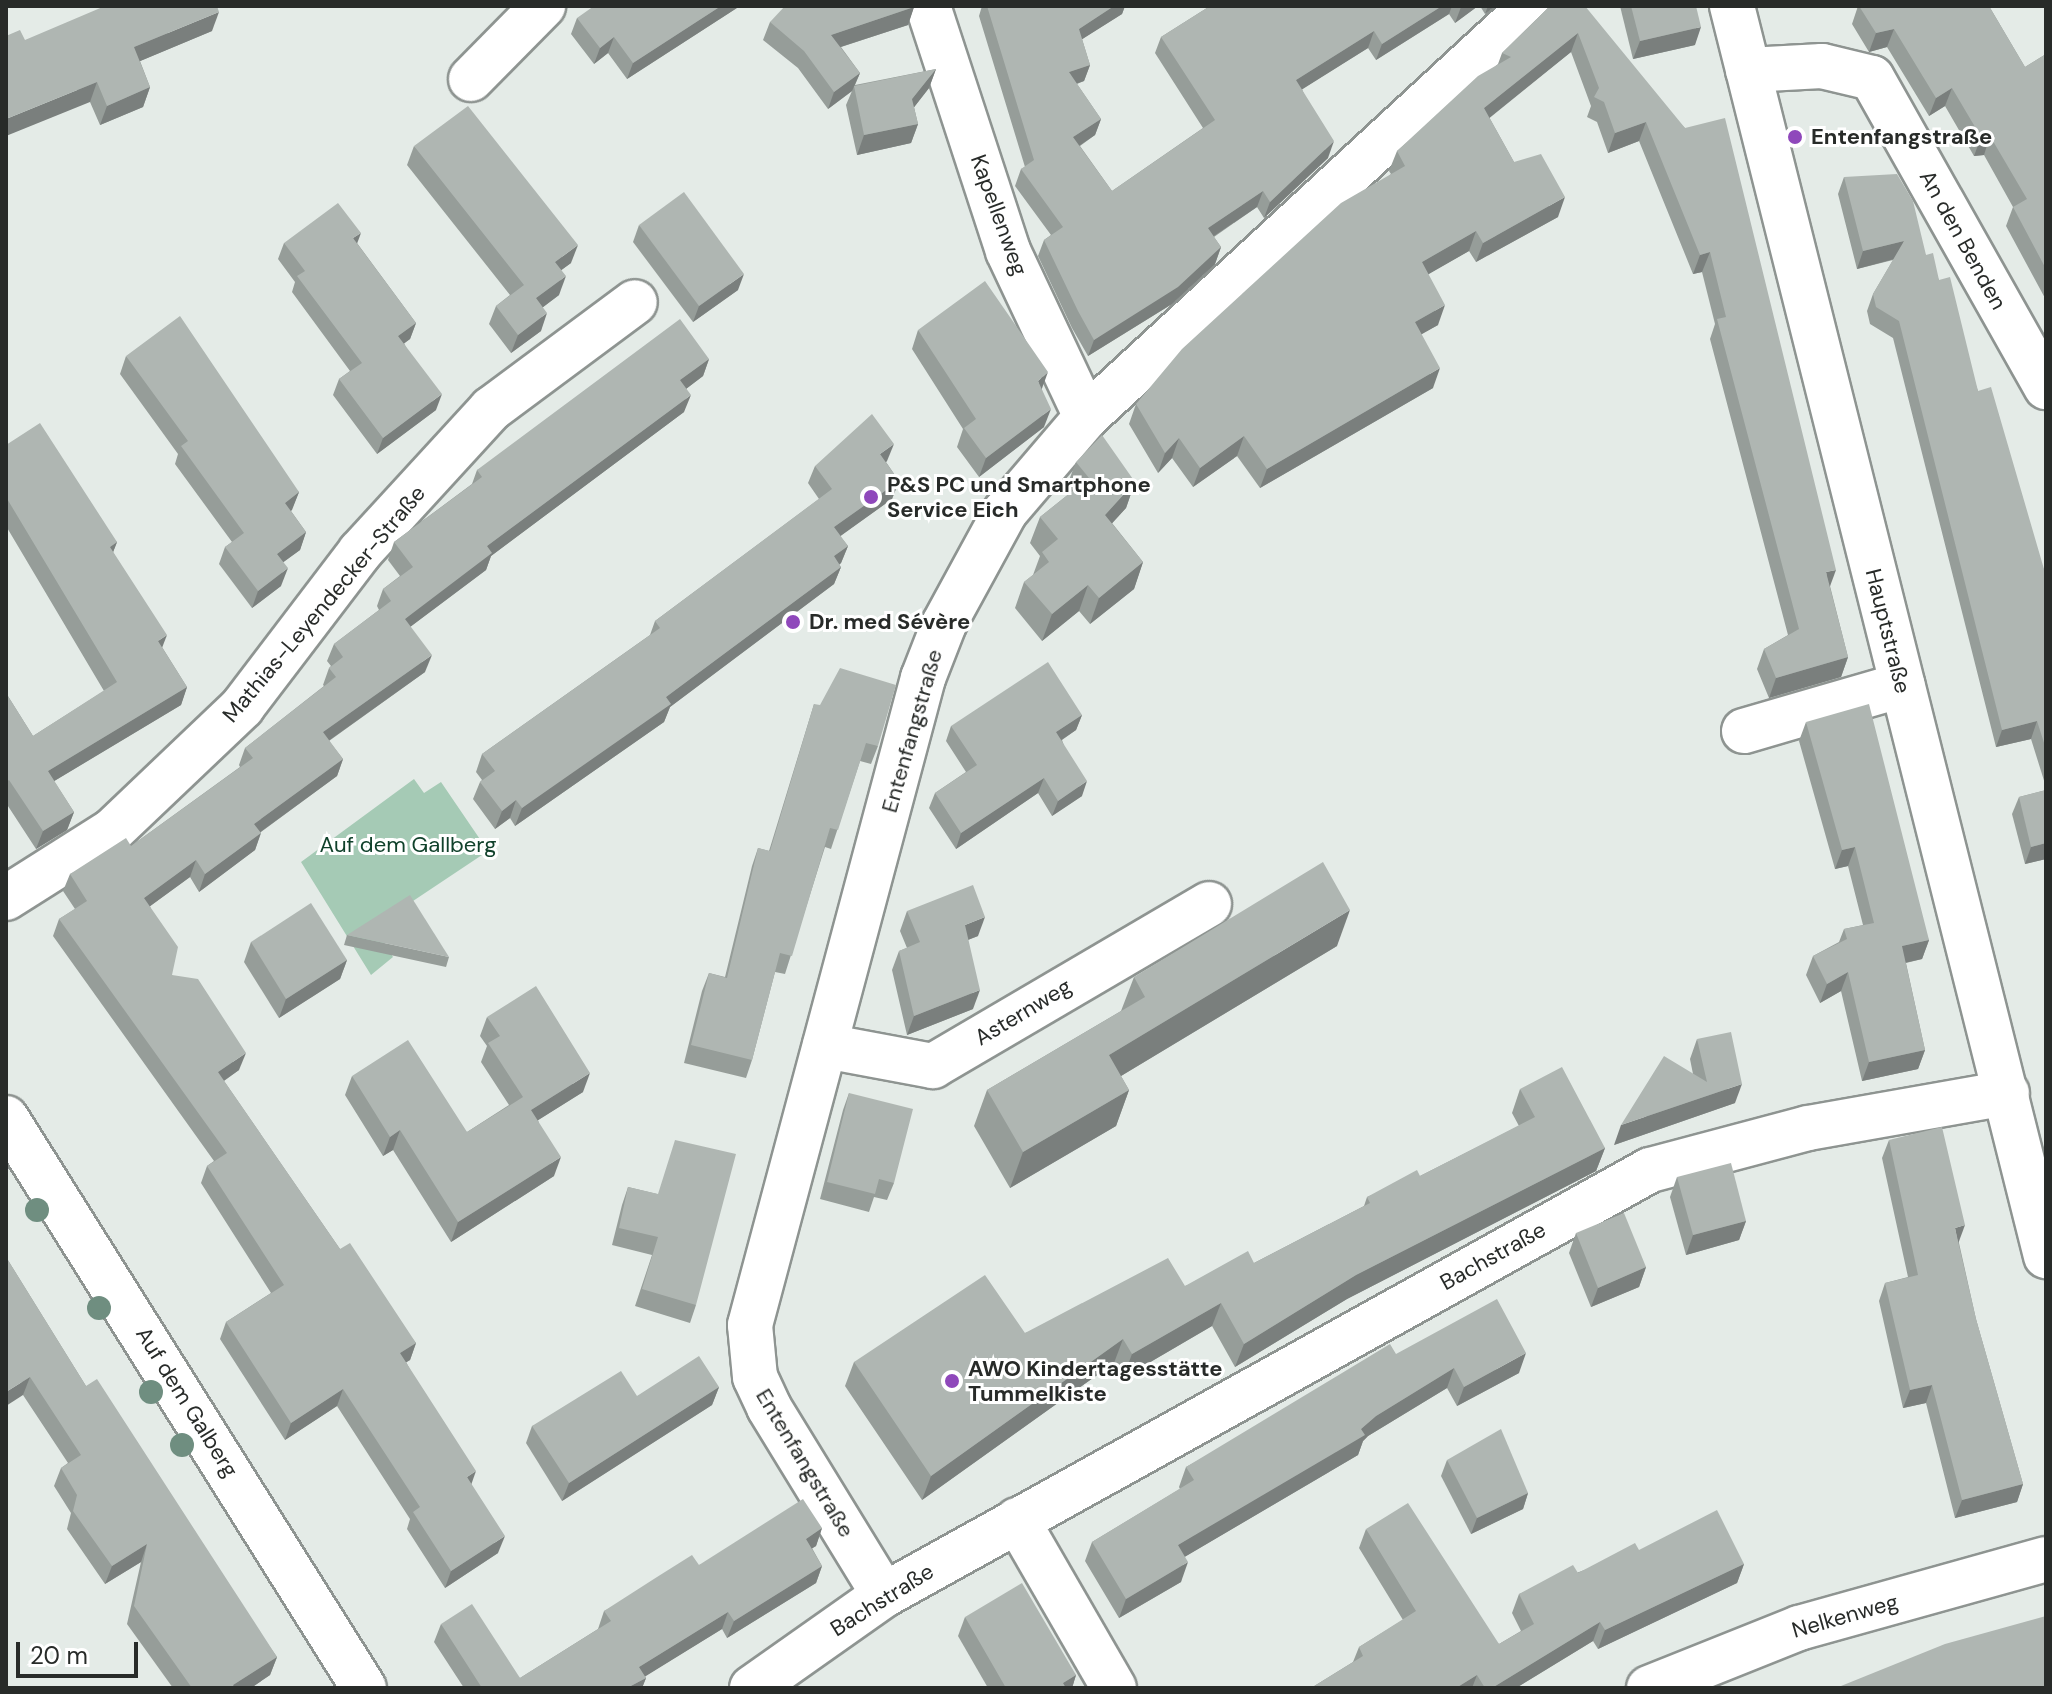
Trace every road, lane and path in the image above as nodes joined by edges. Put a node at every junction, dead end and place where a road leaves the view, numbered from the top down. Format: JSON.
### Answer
{"nodes":[{"id":1,"x":543,"y":6,"type":"edge"},
{"id":2,"x":928,"y":6,"type":"edge"},
{"id":3,"x":1531,"y":6,"type":"edge"},
{"id":4,"x":1732,"y":6,"type":"edge"},
{"id":5,"x":1748,"y":70,"type":"junction"},
{"id":6,"x":471,"y":79,"type":"dead end"},
{"id":7,"x":635,"y":302,"type":"dead end"},
{"id":8,"x":2046,"y":387,"type":"edge"},
{"id":9,"x":1086,"y":417,"type":"junction"},
{"id":10,"x":1902,"y":685,"type":"junction"},
{"id":11,"x":1744,"y":731,"type":"dead end"},
{"id":12,"x":6,"y":898,"type":"edge"},
{"id":13,"x":1209,"y":904,"type":"dead end"},
{"id":14,"x":825,"y":1046,"type":"junction"},
{"id":15,"x":2007,"y":1093,"type":"junction"},
{"id":16,"x":6,"y":1118,"type":"edge"},
{"id":17,"x":2043,"y":1236,"type":"edge"},
{"id":18,"x":1017,"y":1520,"type":"junction"},
{"id":19,"x":2046,"y":1559,"type":"edge"},
{"id":20,"x":884,"y":1595,"type":"junction"},
{"id":21,"x":364,"y":1688,"type":"edge"},
{"id":22,"x":752,"y":1688,"type":"edge"},
{"id":23,"x":1114,"y":1688,"type":"edge"},
{"id":24,"x":1649,"y":1688,"type":"edge"}],
"edges":[{"from":1,"to":6,"type":"street"},
{"from":2,"to":9,"type":"street","name":"Kapellenweg"},
{"from":3,"to":9,"type":"street","name":"Entenfangstraße"},
{"from":4,"to":5,"type":"street","name":"Hauptstraße"},
{"from":5,"to":8,"type":"street","name":"An den Benden"},
{"from":5,"to":10,"type":"street","name":"Hauptstraße"},
{"from":7,"to":12,"type":"street","name":"Mathias-Leyendecker-Straße"},
{"from":9,"to":14,"type":"street","name":"Entenfangstraße"},
{"from":10,"to":11,"type":"street"},
{"from":10,"to":15,"type":"street","name":"Hauptstraße"},
{"from":13,"to":14,"type":"street","name":"Asternweg"},
{"from":14,"to":20,"type":"street","name":"Entenfangstraße"},
{"from":15,"to":17,"type":"street","name":"Hauptstraße"},
{"from":15,"to":18,"type":"street","name":"Bachstraße"},
{"from":16,"to":21,"type":"street","name":"Auf dem Galberg"},
{"from":18,"to":20,"type":"street","name":"Bachstraße"},
{"from":18,"to":23,"type":"street"},
{"from":19,"to":24,"type":"street","name":"Nelkenweg"},
{"from":20,"to":22,"type":"street","name":"Bachstraße"}]}
